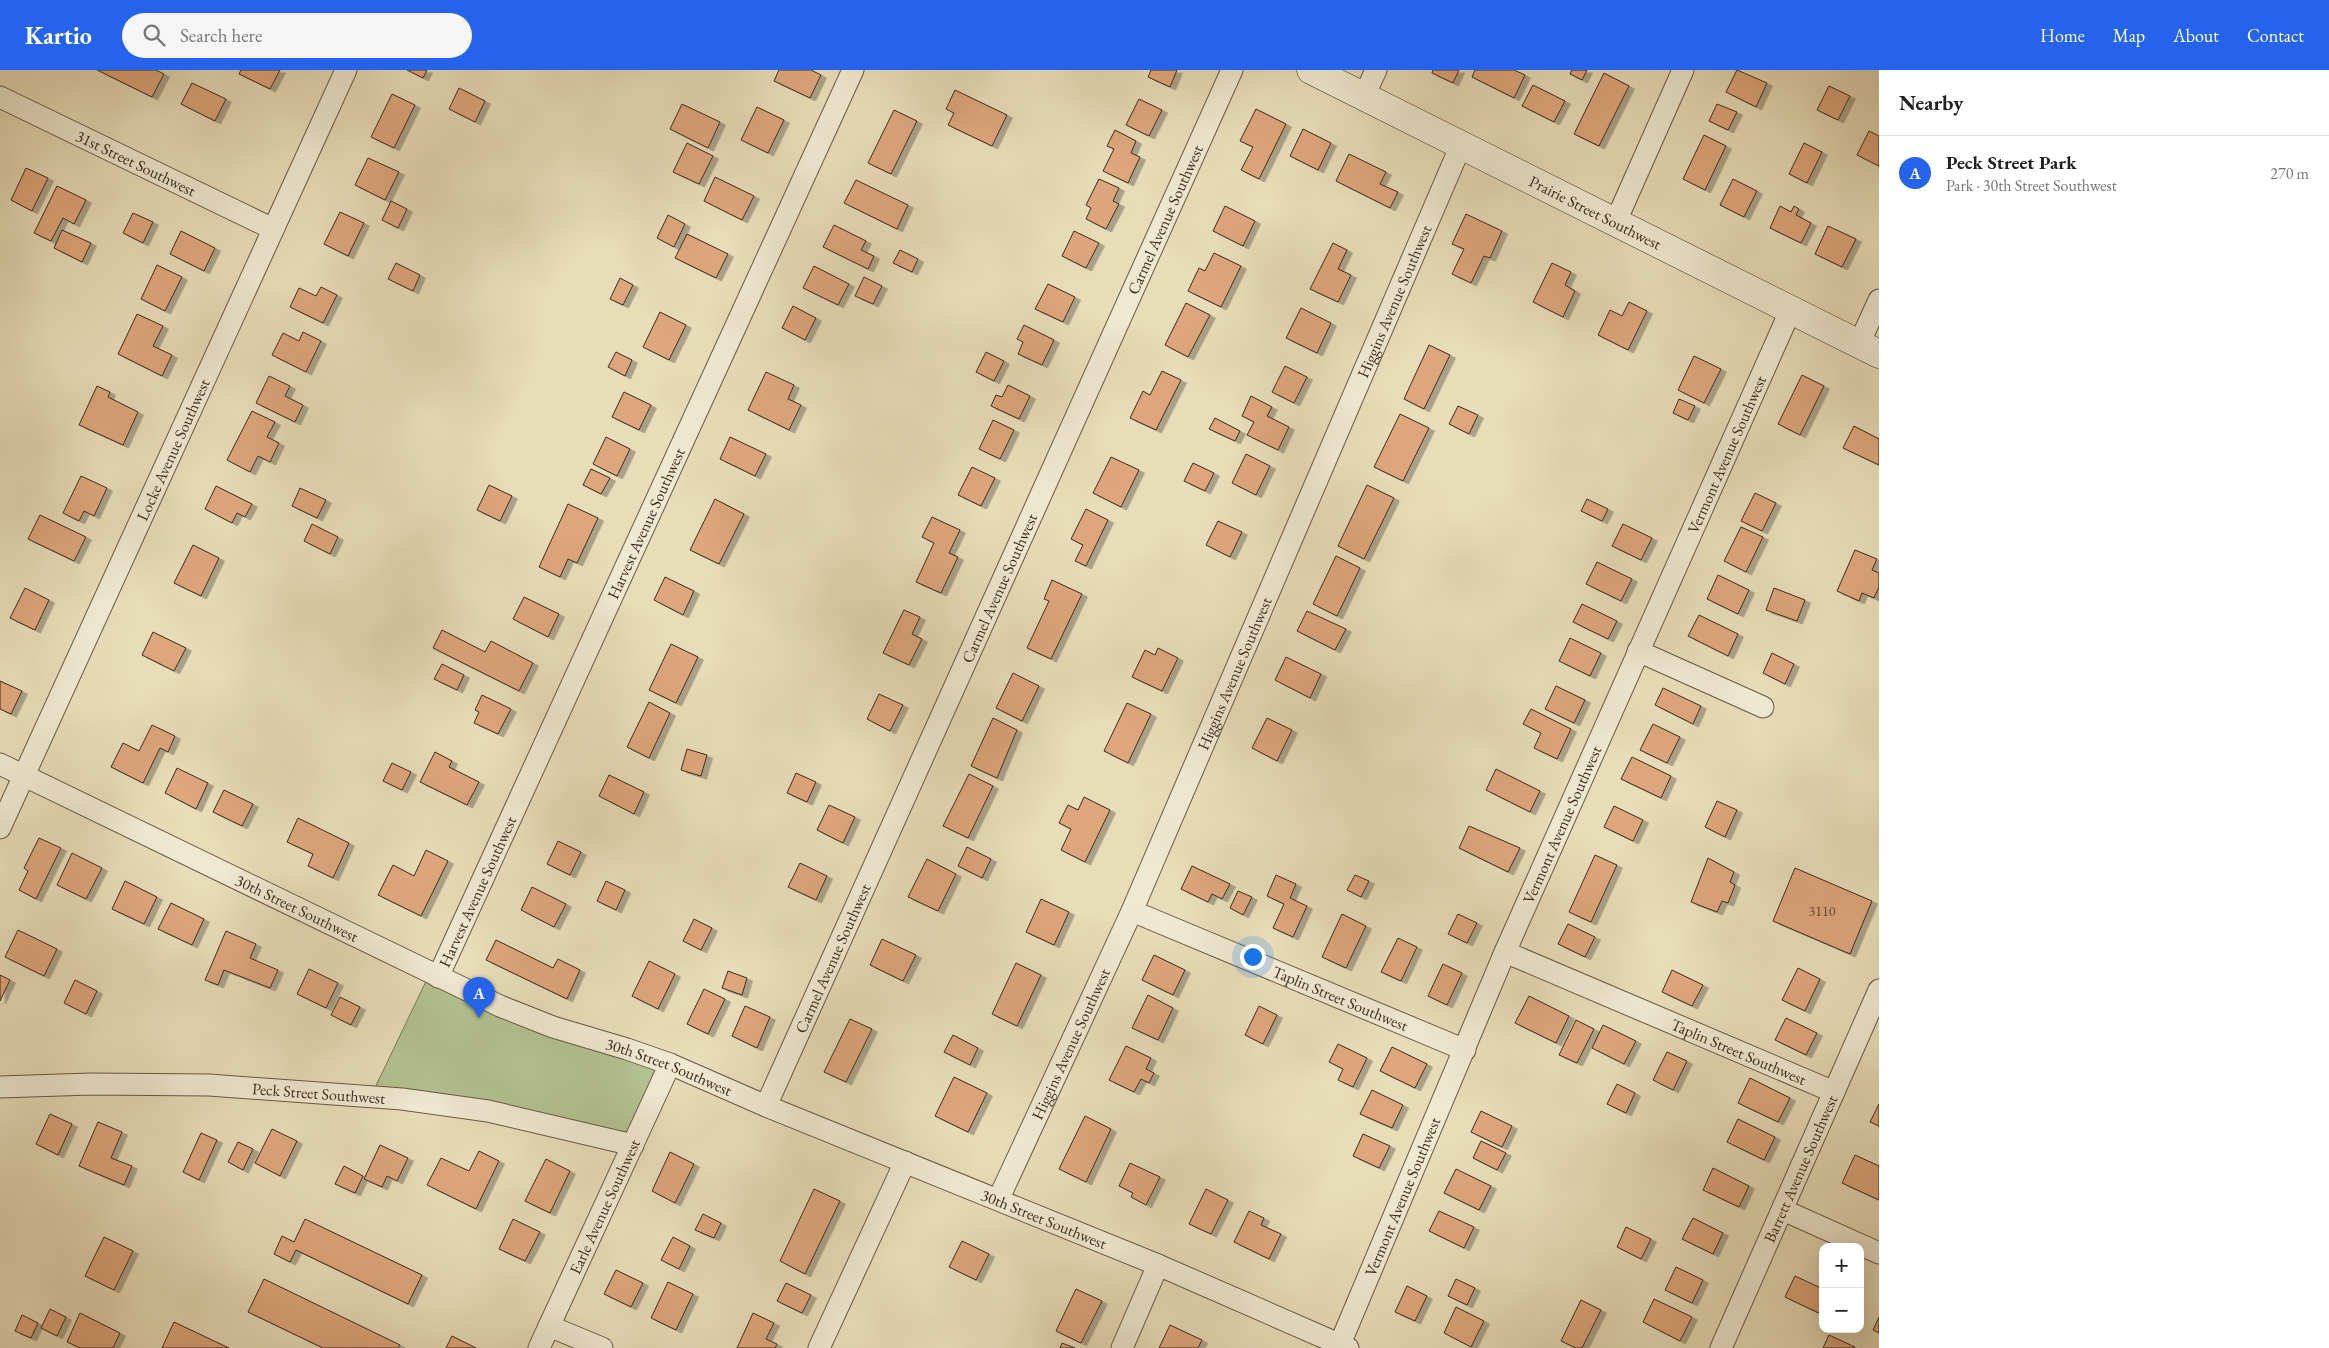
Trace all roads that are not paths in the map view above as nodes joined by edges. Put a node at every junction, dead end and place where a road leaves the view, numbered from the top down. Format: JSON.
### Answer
{"nodes":[{"id":1,"x":346,"y":70,"type":"edge"},
{"id":2,"x":853,"y":70,"type":"edge"},
{"id":3,"x":1232,"y":70,"type":"edge"},
{"id":4,"x":1311,"y":70,"type":"edge"},
{"id":5,"x":1376,"y":70,"type":"edge"},
{"id":6,"x":1683,"y":70,"type":"edge"},
{"id":7,"x":1364,"y":96,"type":"junction"},
{"id":8,"x":0,"y":97,"type":"edge"},
{"id":9,"x":1461,"y":144,"type":"junction"},
{"id":10,"x":1616,"y":221,"type":"junction"},
{"id":11,"x":273,"y":229,"type":"junction"},
{"id":12,"x":1879,"y":300,"type":"edge"},
{"id":13,"x":1791,"y":309,"type":"junction"},
{"id":14,"x":1869,"y":349,"type":"edge"},
{"id":15,"x":1638,"y":651,"type":"junction"},
{"id":16,"x":1763,"y":707,"type":"dead end"},
{"id":17,"x":0,"y":764,"type":"edge"},
{"id":18,"x":24,"y":775,"type":"junction"},
{"id":19,"x":0,"y":828,"type":"edge"},
{"id":20,"x":1132,"y":911,"type":"junction"},
{"id":21,"x":1505,"y":952,"type":"junction"},
{"id":22,"x":438,"y":976,"type":"junction"},
{"id":23,"x":1877,"y":999,"type":"edge"},
{"id":24,"x":1465,"y":1050,"type":"junction"},
{"id":25,"x":670,"y":1064,"type":"junction"},
{"id":26,"x":0,"y":1087,"type":"edge"},
{"id":27,"x":1834,"y":1092,"type":"junction"},
{"id":28,"x":766,"y":1106,"type":"junction"},
{"id":29,"x":632,"y":1144,"type":"junction"},
{"id":30,"x":905,"y":1162,"type":"junction"},
{"id":31,"x":999,"y":1198,"type":"junction"},
{"id":32,"x":1783,"y":1210,"type":"junction"},
{"id":33,"x":1879,"y":1253,"type":"edge"},
{"id":34,"x":1158,"y":1265,"type":"junction"},
{"id":35,"x":549,"y":1326,"type":"junction"},
{"id":36,"x":1344,"y":1346,"type":"edge"},
{"id":37,"x":539,"y":1348,"type":"edge"},
{"id":38,"x":602,"y":1348,"type":"edge"},
{"id":39,"x":819,"y":1348,"type":"edge"},
{"id":40,"x":1122,"y":1348,"type":"edge"},
{"id":41,"x":1721,"y":1348,"type":"edge"}],
"edges":[{"from":1,"to":11,"type":"street","name":"Locke Avenue Southwest"},
{"from":2,"to":22,"type":"street","name":"Harvest Avenue Southwest"},
{"from":3,"to":28,"type":"street","name":"Carmel Avenue Southwest"},
{"from":4,"to":7,"type":"street","name":"Prairie Street Southwest"},
{"from":5,"to":7,"type":"street"},
{"from":6,"to":10,"type":"street"},
{"from":7,"to":9,"type":"street","name":"Prairie Street Southwest"},
{"from":8,"to":11,"type":"street","name":"31st Street Southwest"},
{"from":9,"to":10,"type":"street","name":"Prairie Street Southwest"},
{"from":9,"to":20,"type":"street","name":"Higgins Avenue Southwest"},
{"from":10,"to":13,"type":"street","name":"Prairie Street Southwest"},
{"from":11,"to":18,"type":"street","name":"Locke Avenue Southwest"},
{"from":12,"to":14,"type":"street"},
{"from":13,"to":14,"type":"street","name":"Prairie Street Southwest"},
{"from":13,"to":15,"type":"street","name":"Vermont Avenue Southwest"},
{"from":15,"to":16,"type":"street"},
{"from":15,"to":21,"type":"street","name":"Vermont Avenue Southwest"},
{"from":17,"to":18,"type":"street","name":"30th Street Southwest"},
{"from":18,"to":19,"type":"street","name":"Locke Avenue Southwest"},
{"from":18,"to":22,"type":"street","name":"30th Street Southwest"},
{"from":20,"to":24,"type":"street","name":"Taplin Street Southwest"},
{"from":20,"to":31,"type":"street","name":"Higgins Avenue Southwest"},
{"from":21,"to":24,"type":"street","name":"Vermont Avenue Southwest"},
{"from":21,"to":27,"type":"street","name":"Taplin Street Southwest"},
{"from":22,"to":25,"type":"street","name":"30th Street Southwest"},
{"from":23,"to":27,"type":"street","name":"Barrett Avenue Southwest"},
{"from":24,"to":36,"type":"street","name":"Vermont Avenue Southwest"},
{"from":25,"to":28,"type":"street","name":"30th Street Southwest"},
{"from":25,"to":29,"type":"street","name":"Earle Avenue Southwest"},
{"from":26,"to":29,"type":"street","name":"Peck Street Southwest"},
{"from":27,"to":32,"type":"street","name":"Barrett Avenue Southwest"},
{"from":28,"to":30,"type":"street","name":"30th Street Southwest"},
{"from":29,"to":35,"type":"street","name":"Earle Avenue Southwest"},
{"from":30,"to":31,"type":"street","name":"30th Street Southwest"},
{"from":30,"to":39,"type":"street"},
{"from":31,"to":34,"type":"street","name":"30th Street Southwest"},
{"from":32,"to":33,"type":"street"},
{"from":32,"to":41,"type":"street","name":"Barrett Avenue Southwest"},
{"from":34,"to":36,"type":"street","name":"30th Street Southwest"},
{"from":34,"to":40,"type":"street"},
{"from":35,"to":37,"type":"street","name":"Earle Avenue Southwest"},
{"from":35,"to":38,"type":"street"}]}
